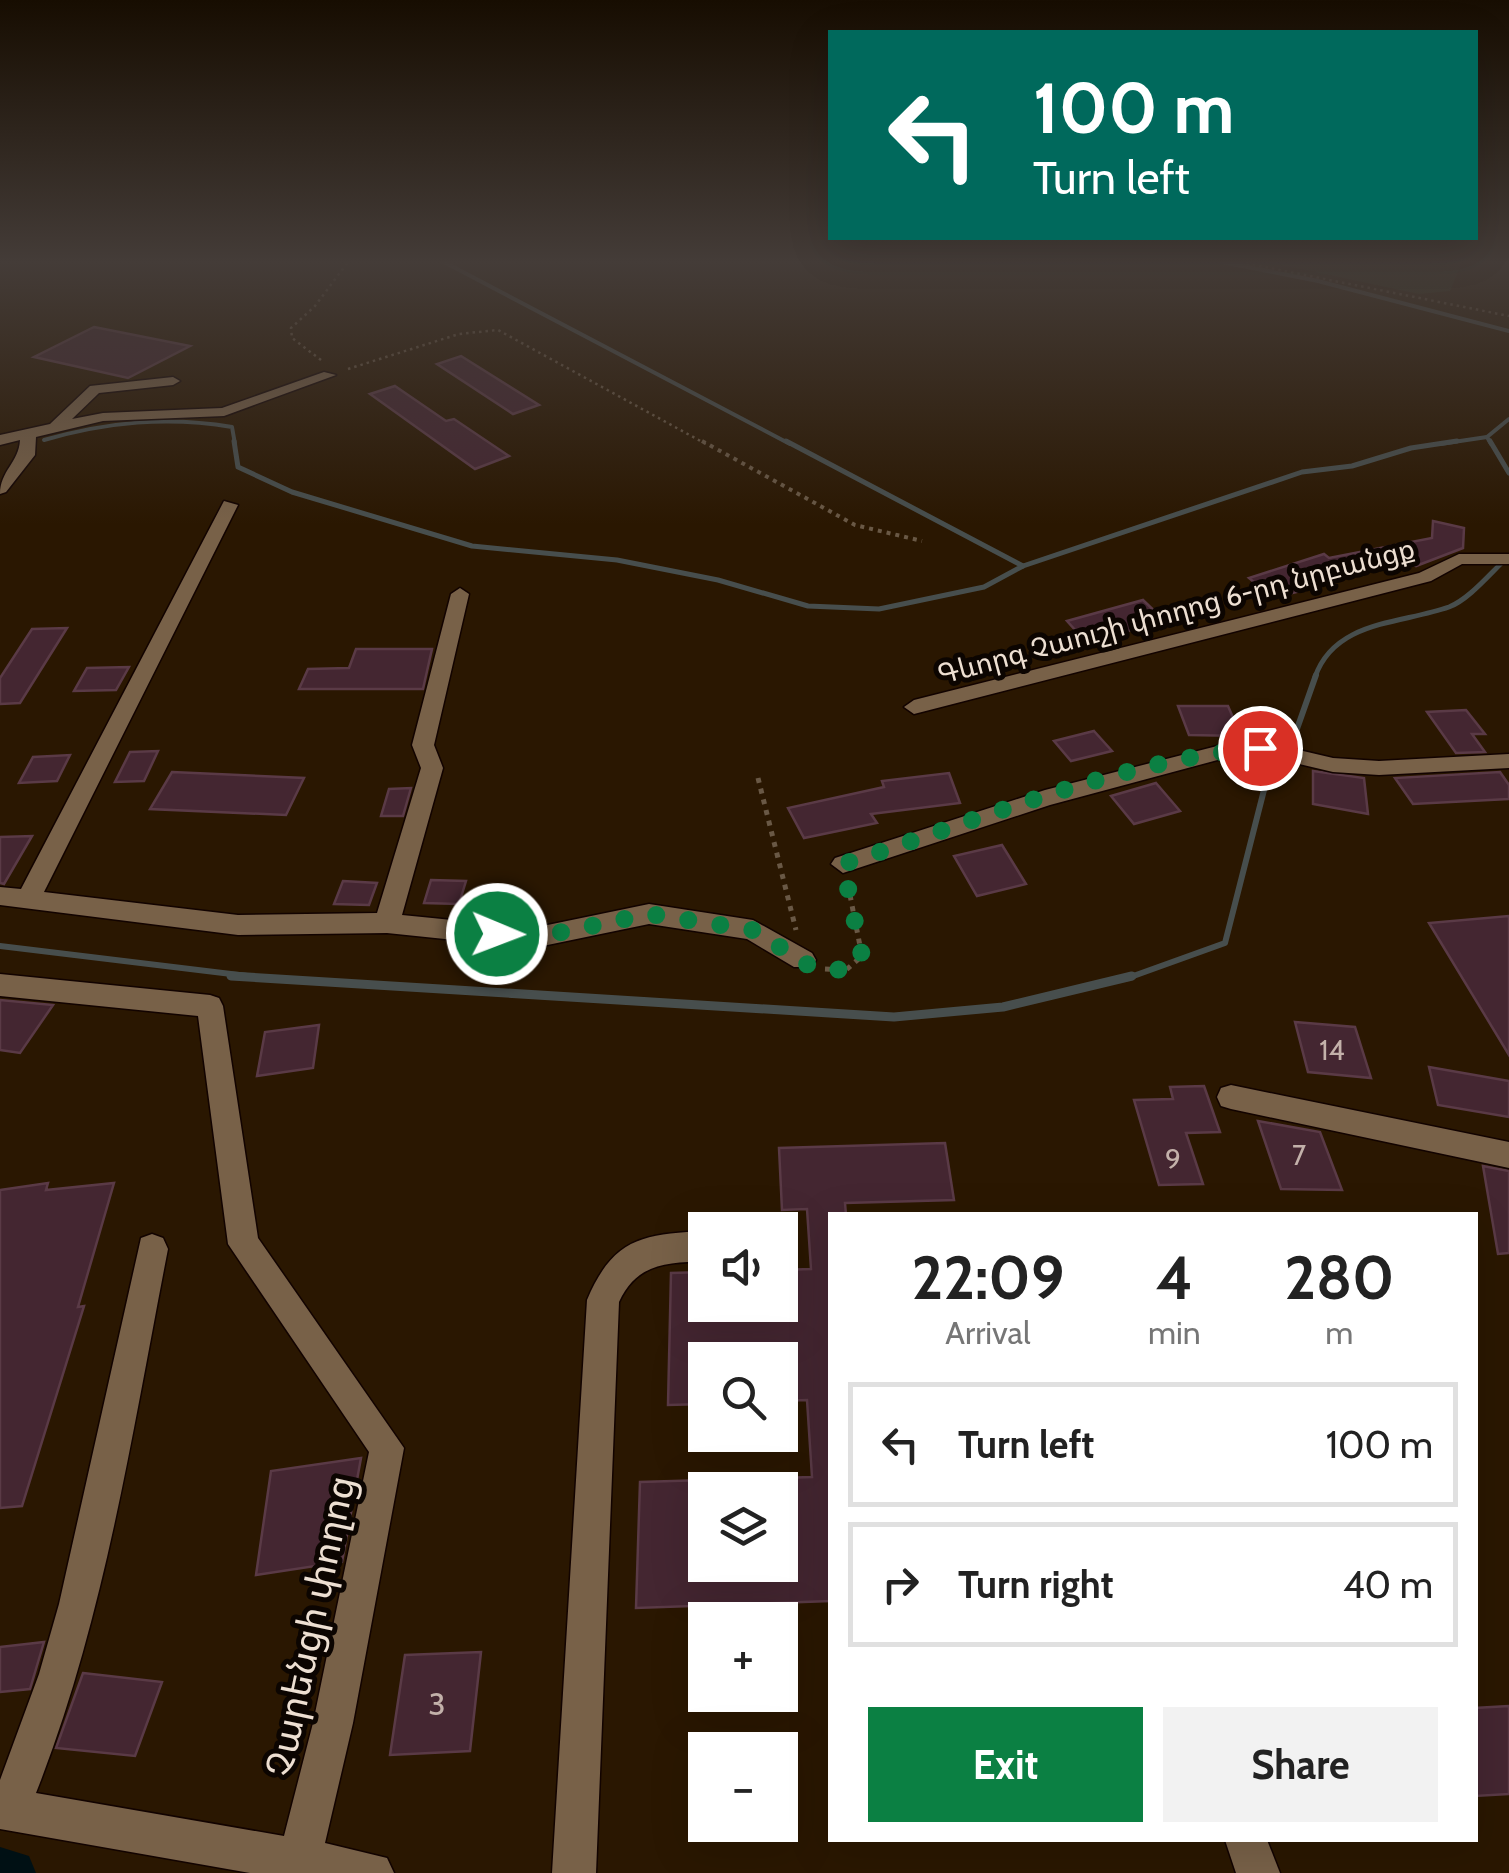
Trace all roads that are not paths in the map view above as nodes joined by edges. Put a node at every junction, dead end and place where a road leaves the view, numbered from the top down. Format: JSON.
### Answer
{"nodes":[{"id":1,"x":330,"y":375,"type":"road end"},
{"id":2,"x":173,"y":381,"type":"dead end"},
{"id":3,"x":54,"y":429,"type":"junction"},
{"id":4,"x":28,"y":436,"type":"junction"},
{"id":5,"x":0,"y":440,"type":"edge"},
{"id":6,"x":0,"y":489,"type":"edge"},
{"id":7,"x":230,"y":505,"type":"dead end"},
{"id":8,"x":1509,"y":558,"type":"edge"},
{"id":9,"x":460,"y":594,"type":"dead end"},
{"id":10,"x":914,"y":707,"type":"dead end"},
{"id":11,"x":1509,"y":762,"type":"edge"},
{"id":12,"x":843,"y":864,"type":"road end"},
{"id":13,"x":0,"y":896,"type":"edge"},
{"id":14,"x":28,"y":899,"type":"junction"},
{"id":15,"x":387,"y":923,"type":"junction"},
{"id":16,"x":803,"y":960,"type":"road end"},
{"id":17,"x":0,"y":985,"type":"edge"},
{"id":18,"x":1231,"y":1097,"type":"dead end"},
{"id":19,"x":1509,"y":1154,"type":"edge"},
{"id":20,"x":688,"y":1247,"type":"edge"},
{"id":21,"x":152,"y":1249,"type":"dead end"},
{"id":22,"x":5,"y":1809,"type":"edge"},
{"id":23,"x":1247,"y":1842,"type":"edge"},
{"id":24,"x":300,"y":1860,"type":"junction"},
{"id":25,"x":372,"y":1873,"type":"edge"},
{"id":26,"x":574,"y":1873,"type":"edge"},
{"id":27,"x":1258,"y":1873,"type":"edge"}],
"edges":[{"from":1,"to":3,"type":"street"},
{"from":2,"to":3,"type":"street"},
{"from":3,"to":4,"type":"street"},
{"from":4,"to":5,"type":"street"},
{"from":4,"to":6,"type":"street"},
{"from":7,"to":14,"type":"street"},
{"from":8,"to":10,"type":"street","name":"Գևորգ Չաուշի փողոց 6-րդ նրբանցք"},
{"from":9,"to":15,"type":"street"},
{"from":11,"to":12,"type":"street"},
{"from":13,"to":14,"type":"street"},
{"from":14,"to":15,"type":"street"},
{"from":15,"to":16,"type":"street"},
{"from":17,"to":24,"type":"street","name":"Չարենցի փողոց"},
{"from":18,"to":19,"type":"street"},
{"from":20,"to":26,"type":"street"},
{"from":21,"to":22,"type":"street"},
{"from":22,"to":24,"type":"street"},
{"from":23,"to":27,"type":"street"},
{"from":24,"to":25,"type":"street"}]}
